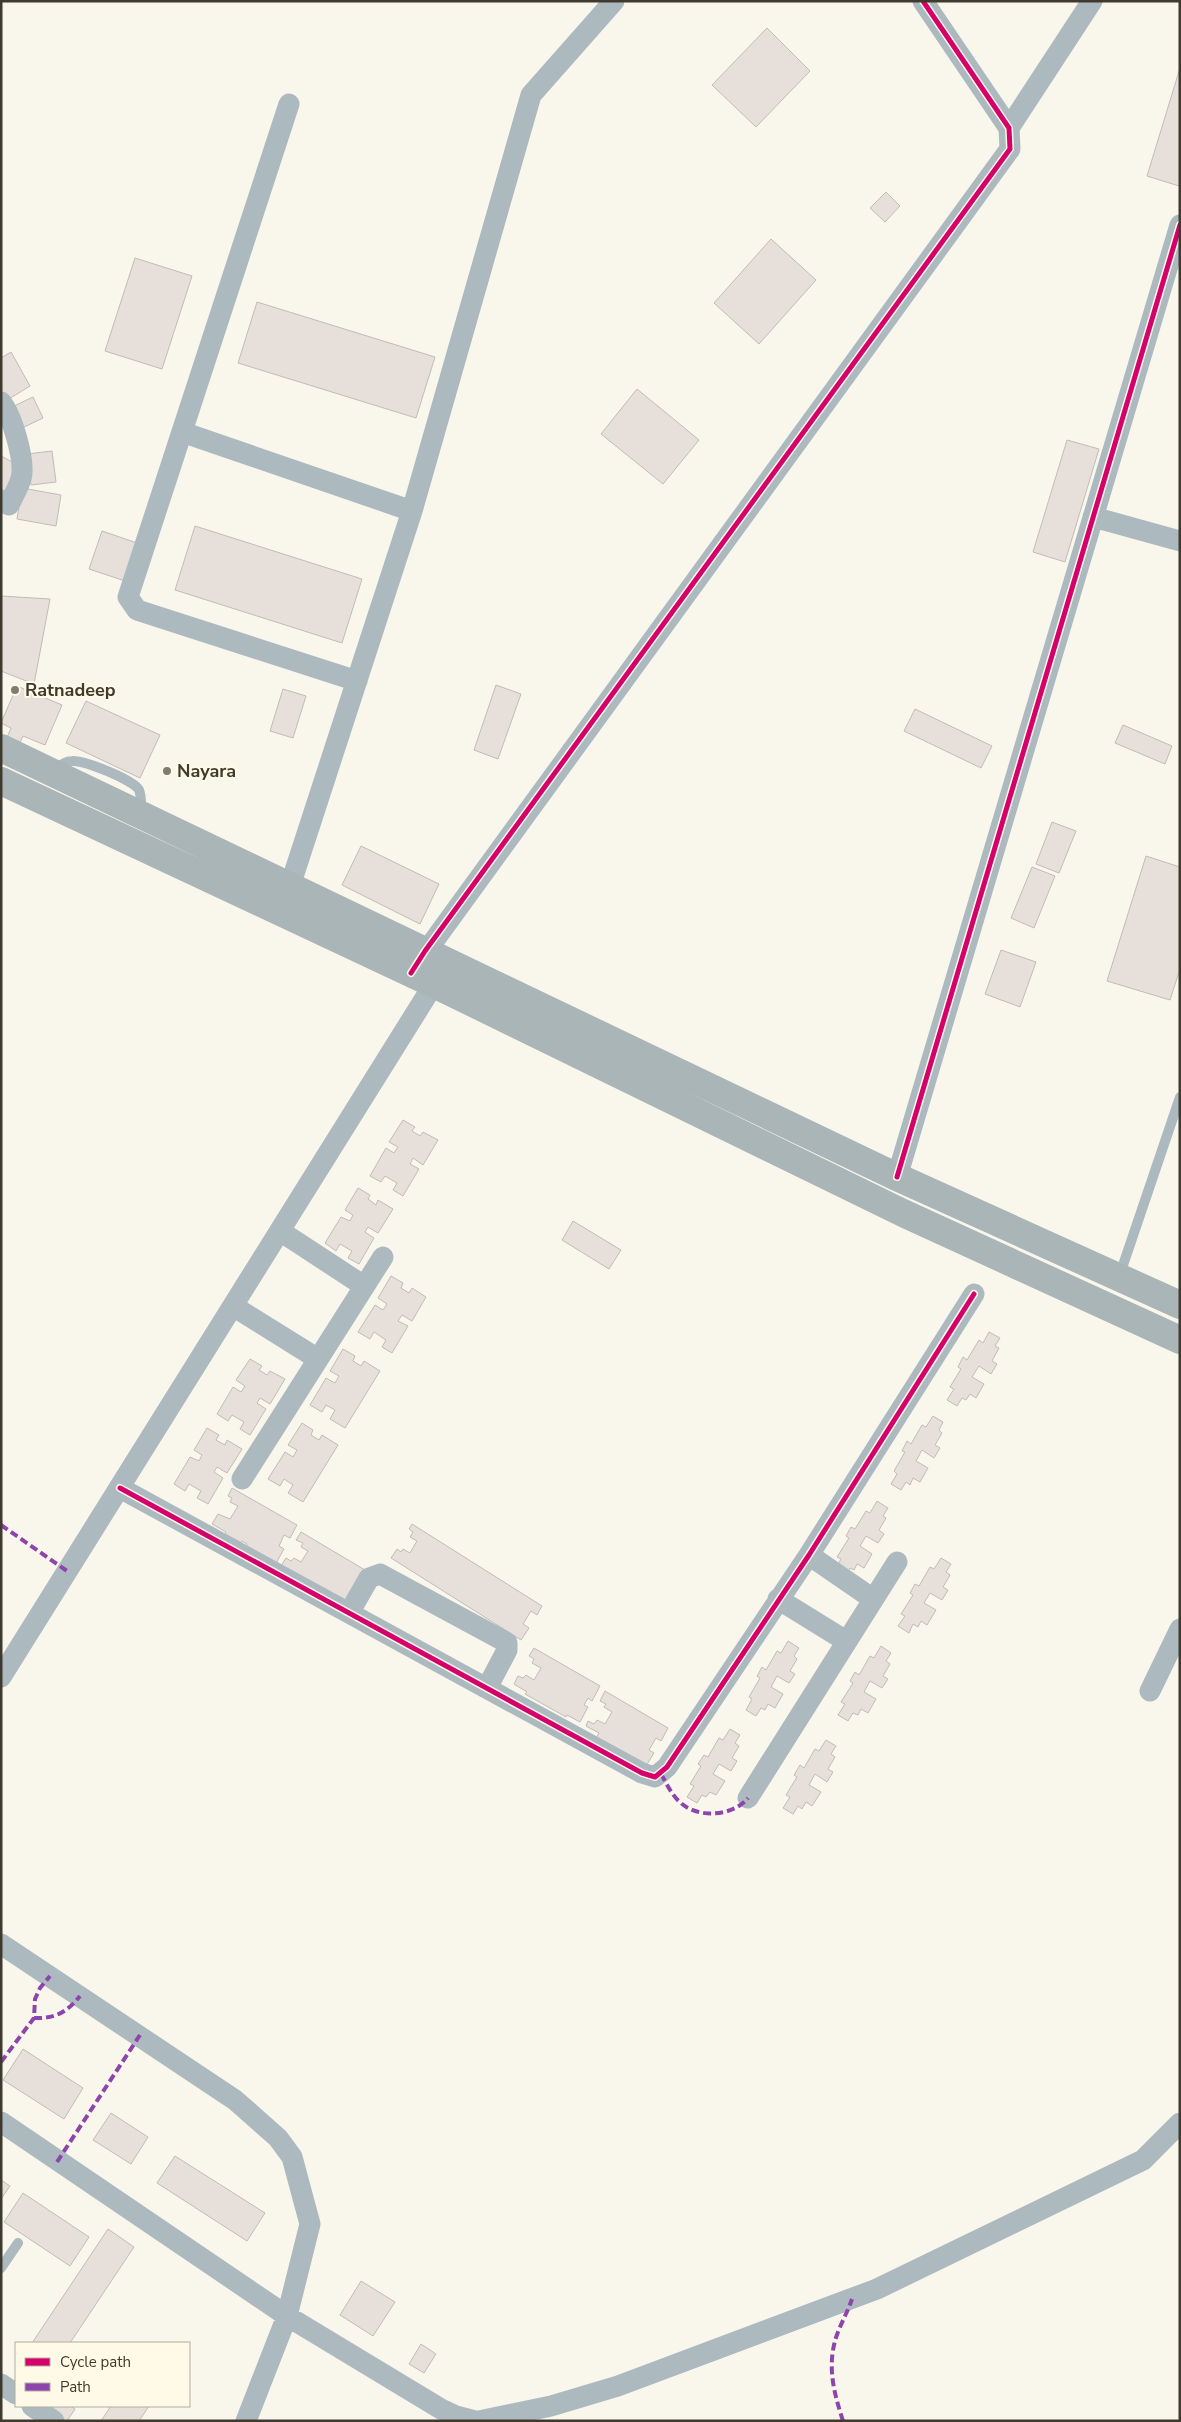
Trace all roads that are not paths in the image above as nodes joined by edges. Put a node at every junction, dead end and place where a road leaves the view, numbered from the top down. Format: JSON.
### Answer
{"nodes":[{"id":1,"x":614,"y":1,"type":"edge"},
{"id":2,"x":923,"y":1,"type":"edge"},
{"id":3,"x":1092,"y":1,"type":"edge"},
{"id":4,"x":289,"y":104,"type":"dead end"},
{"id":5,"x":1010,"y":128,"type":"junction"},
{"id":6,"x":1180,"y":225,"type":"edge"},
{"id":7,"x":1,"y":402,"type":"edge"},
{"id":8,"x":182,"y":432,"type":"junction"},
{"id":9,"x":1,"y":500,"type":"edge"},
{"id":10,"x":412,"y":511,"type":"junction"},
{"id":11,"x":1093,"y":517,"type":"junction"},
{"id":12,"x":1180,"y":541,"type":"edge"},
{"id":13,"x":357,"y":681,"type":"junction"},
{"id":14,"x":1,"y":748,"type":"edge"},
{"id":15,"x":1,"y":781,"type":"edge"},
{"id":16,"x":290,"y":886,"type":"junction"},
{"id":17,"x":429,"y":967,"type":"junction"},
{"id":18,"x":1180,"y":1097,"type":"edge"},
{"id":19,"x":897,"y":1176,"type":"junction"},
{"id":20,"x":280,"y":1231,"type":"junction"},
{"id":21,"x":382,"y":1257,"type":"dead end"},
{"id":22,"x":1119,"y":1278,"type":"junction"},
{"id":23,"x":364,"y":1286,"type":"junction"},
{"id":24,"x":974,"y":1294,"type":"dead end"},
{"id":25,"x":1180,"y":1305,"type":"edge"},
{"id":26,"x":233,"y":1306,"type":"junction"},
{"id":27,"x":1180,"y":1340,"type":"edge"},
{"id":28,"x":318,"y":1360,"type":"junction"},
{"id":29,"x":242,"y":1480,"type":"dead end"},
{"id":30,"x":120,"y":1488,"type":"junction"},
{"id":31,"x":809,"y":1555,"type":"junction"},
{"id":32,"x":897,"y":1562,"type":"dead end"},
{"id":33,"x":873,"y":1599,"type":"junction"},
{"id":34,"x":778,"y":1600,"type":"junction"},
{"id":35,"x":349,"y":1614,"type":"junction"},
{"id":36,"x":1180,"y":1629,"type":"edge"},
{"id":37,"x":846,"y":1641,"type":"junction"},
{"id":38,"x":1,"y":1677,"type":"edge"},
{"id":39,"x":487,"y":1688,"type":"junction"},
{"id":40,"x":1150,"y":1691,"type":"dead end"},
{"id":41,"x":748,"y":1798,"type":"dead end"},
{"id":42,"x":1,"y":1944,"type":"edge"},
{"id":43,"x":1,"y":2122,"type":"edge"},
{"id":44,"x":1180,"y":2123,"type":"edge"},
{"id":45,"x":18,"y":2243,"type":"dead end"},
{"id":46,"x":1,"y":2268,"type":"edge"},
{"id":47,"x":287,"y":2316,"type":"junction"},
{"id":48,"x":1,"y":2384,"type":"edge"},
{"id":49,"x":15,"y":2393,"type":"edge"},
{"id":50,"x":34,"y":2407,"type":"edge"},
{"id":51,"x":54,"y":2421,"type":"edge"},
{"id":52,"x":246,"y":2421,"type":"edge"},
{"id":53,"x":477,"y":2421,"type":"edge"}],
"edges":[{"from":1,"to":10,"type":"street"},
{"from":2,"to":5,"type":"street"},
{"from":3,"to":5,"type":"street"},
{"from":4,"to":8,"type":"street"},
{"from":5,"to":17,"type":"street"},
{"from":6,"to":11,"type":"street"},
{"from":7,"to":9,"type":"street"},
{"from":8,"to":10,"type":"street"},
{"from":8,"to":13,"type":"street"},
{"from":10,"to":13,"type":"street"},
{"from":11,"to":12,"type":"street"},
{"from":11,"to":19,"type":"street"},
{"from":13,"to":16,"type":"street"},
{"from":14,"to":16,"type":"highway"},
{"from":15,"to":17,"type":"highway"},
{"from":16,"to":17,"type":"highway"},
{"from":17,"to":19,"type":"highway"},
{"from":17,"to":20,"type":"street"},
{"from":17,"to":27,"type":"highway"},
{"from":18,"to":22,"type":"lane"},
{"from":19,"to":22,"type":"highway"},
{"from":20,"to":23,"type":"street"},
{"from":20,"to":26,"type":"street"},
{"from":21,"to":23,"type":"street"},
{"from":22,"to":25,"type":"highway"},
{"from":23,"to":28,"type":"street"},
{"from":24,"to":31,"type":"street"},
{"from":26,"to":28,"type":"street"},
{"from":26,"to":30,"type":"street"},
{"from":28,"to":29,"type":"street"},
{"from":30,"to":35,"type":"street"},
{"from":30,"to":38,"type":"street"},
{"from":31,"to":33,"type":"street"},
{"from":31,"to":34,"type":"street"},
{"from":32,"to":33,"type":"street"},
{"from":33,"to":37,"type":"street"},
{"from":34,"to":37,"type":"street"},
{"from":34,"to":39,"type":"street"},
{"from":35,"to":39,"type":"street"},
{"from":35,"to":39,"type":"street"},
{"from":36,"to":40,"type":"street"},
{"from":37,"to":41,"type":"street"},
{"from":42,"to":47,"type":"street"},
{"from":43,"to":47,"type":"street"},
{"from":44,"to":53,"type":"street"},
{"from":45,"to":46,"type":"lane"},
{"from":47,"to":52,"type":"street"},
{"from":47,"to":53,"type":"street"},
{"from":48,"to":49,"type":"street"},
{"from":50,"to":51,"type":"street"}]}
